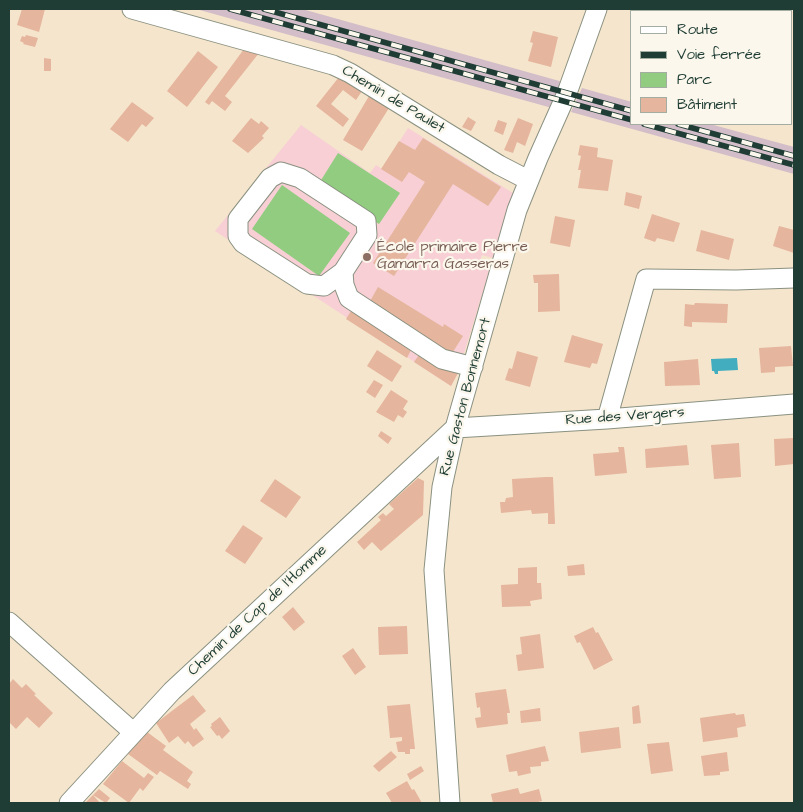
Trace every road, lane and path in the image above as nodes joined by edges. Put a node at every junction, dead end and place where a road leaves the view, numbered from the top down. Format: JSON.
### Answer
{"nodes":[{"id":1,"x":132,"y":9,"type":"edge"},
{"id":2,"x":597,"y":9,"type":"edge"},
{"id":3,"x":528,"y":180,"type":"junction"},
{"id":4,"x":343,"y":272,"type":"junction"},
{"id":5,"x":794,"y":278,"type":"edge"},
{"id":6,"x":473,"y":367,"type":"junction"},
{"id":7,"x":794,"y":404,"type":"edge"},
{"id":8,"x":607,"y":420,"type":"junction"},
{"id":9,"x":455,"y":428,"type":"junction"},
{"id":10,"x":9,"y":622,"type":"edge"},
{"id":11,"x":133,"y":732,"type":"junction"},
{"id":12,"x":69,"y":803,"type":"edge"},
{"id":13,"x":450,"y":803,"type":"edge"}],
"edges":[{"from":1,"to":3,"type":"street","name":"Chemin de Paulet"},
{"from":2,"to":3,"type":"street","name":"Rue Gaston Bonnemort"},
{"from":3,"to":6,"type":"street","name":"Rue Gaston Bonnemort"},
{"from":4,"to":4,"type":"street"},
{"from":4,"to":6,"type":"street"},
{"from":5,"to":8,"type":"street"},
{"from":6,"to":9,"type":"street","name":"Rue Gaston Bonnemort"},
{"from":7,"to":8,"type":"street","name":"Rue des Vergers"},
{"from":8,"to":9,"type":"street","name":"Rue des Vergers"},
{"from":9,"to":11,"type":"street","name":"Chemin de Cap de l'Homme"},
{"from":9,"to":13,"type":"street","name":"Rue Gaston Bonnemort"},
{"from":10,"to":11,"type":"street"},
{"from":11,"to":12,"type":"street","name":"Chemin de Cap de l'Homme"}]}
